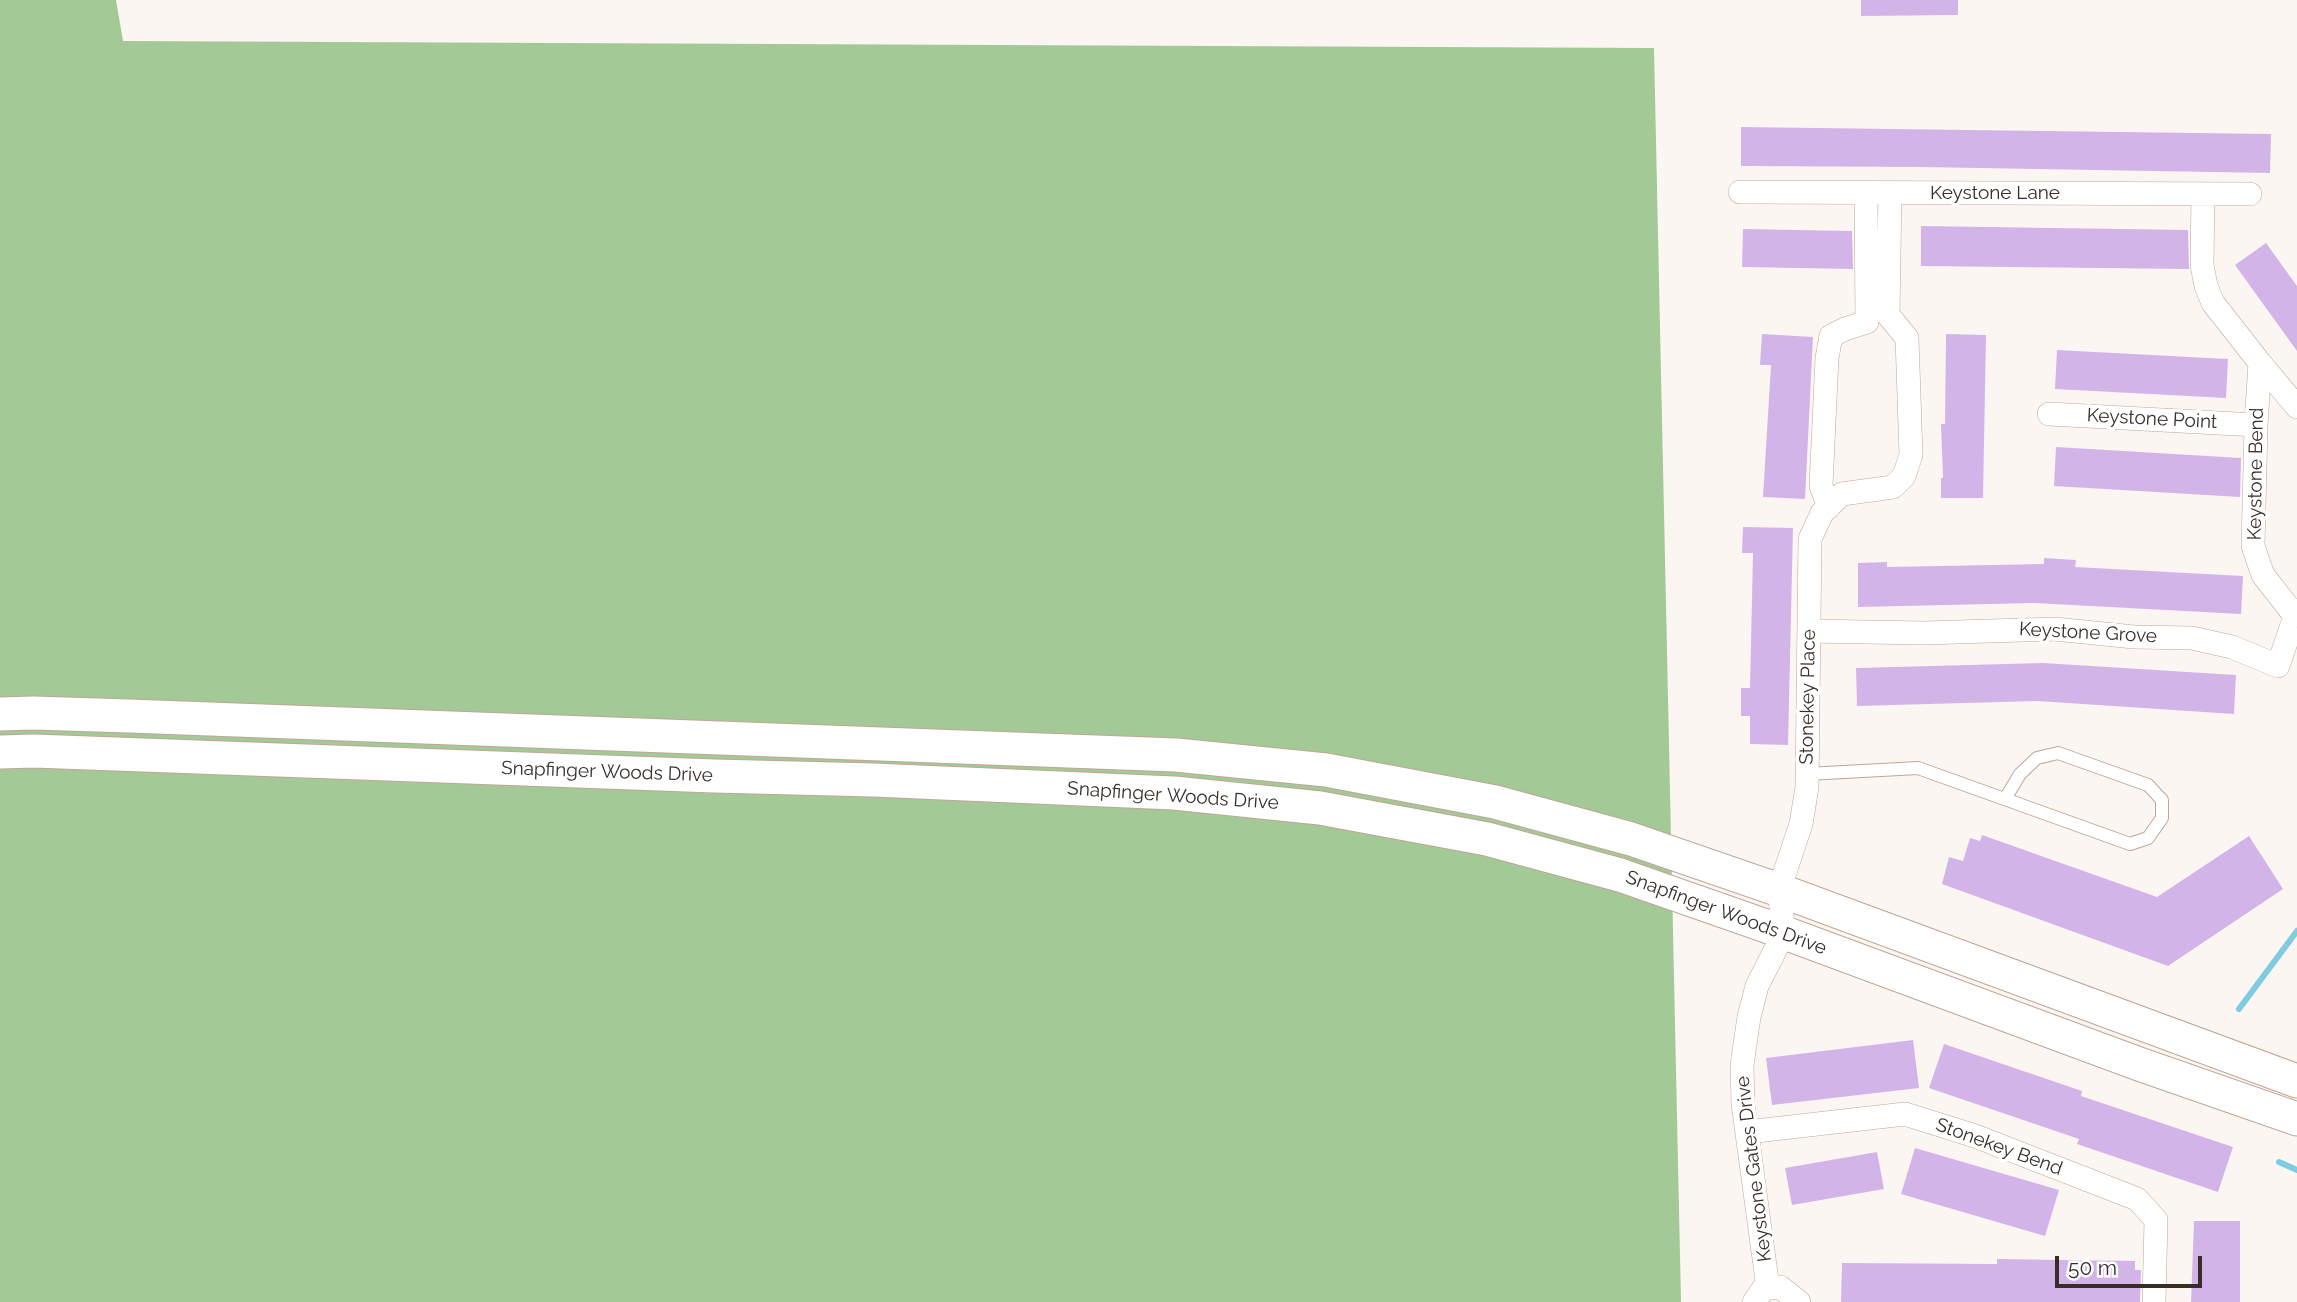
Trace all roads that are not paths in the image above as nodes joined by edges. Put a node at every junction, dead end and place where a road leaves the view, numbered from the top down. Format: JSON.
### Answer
{"nodes":[{"id":1,"x":1740,"y":192,"type":"dead end"},
{"id":2,"x":1866,"y":193,"type":"junction"},
{"id":3,"x":1890,"y":193,"type":"junction"},
{"id":4,"x":2203,"y":194,"type":"junction"},
{"id":5,"x":2250,"y":194,"type":"dead end"},
{"id":6,"x":2260,"y":363,"type":"junction"},
{"id":7,"x":2297,"y":407,"type":"edge"},
{"id":8,"x":2049,"y":414,"type":"dead end"},
{"id":9,"x":2256,"y":425,"type":"junction"},
{"id":10,"x":1829,"y":507,"type":"junction"},
{"id":11,"x":2296,"y":613,"type":"edge"},
{"id":12,"x":1809,"y":631,"type":"junction"},
{"id":13,"x":2278,"y":666,"type":"joint"},
{"id":14,"x":0,"y":714,"type":"edge"},
{"id":15,"x":58,"y":714,"type":"junction"},
{"id":16,"x":0,"y":752,"type":"edge"},
{"id":17,"x":57,"y":752,"type":"junction"},
{"id":18,"x":1264,"y":764,"type":"junction"},
{"id":19,"x":1807,"y":774,"type":"junction"},
{"id":20,"x":2006,"y":799,"type":"junction"},
{"id":21,"x":1264,"y":802,"type":"junction"},
{"id":22,"x":1779,"y":890,"type":"junction"},
{"id":23,"x":1784,"y":933,"type":"junction"},
{"id":24,"x":2297,"y":1081,"type":"edge"},
{"id":25,"x":2297,"y":1119,"type":"edge"},
{"id":26,"x":1747,"y":1132,"type":"junction"},
{"id":27,"x":1761,"y":1295,"type":"edge"},
{"id":28,"x":1799,"y":1302,"type":"edge"},
{"id":29,"x":2154,"y":1302,"type":"edge"}],
"edges":[{"from":1,"to":2,"type":"street","name":"Keystone Lane"},
{"from":2,"to":3,"type":"street","name":"Keystone Lane"},
{"from":2,"to":10,"type":"street"},
{"from":3,"to":4,"type":"street","name":"Keystone Lane"},
{"from":3,"to":10,"type":"street"},
{"from":4,"to":5,"type":"street","name":"Keystone Lane"},
{"from":4,"to":6,"type":"street","name":"Keystone Bend"},
{"from":6,"to":7,"type":"street","name":"Keystone Bend"},
{"from":6,"to":9,"type":"street","name":"Keystone Bend"},
{"from":8,"to":9,"type":"street","name":"Keystone Point"},
{"from":9,"to":11,"type":"street","name":"Keystone Bend"},
{"from":10,"to":12,"type":"street","name":"Stonekey Place"},
{"from":11,"to":13,"type":"street","name":"Keystone Bend"},
{"from":12,"to":13,"type":"street","name":"Keystone Grove"},
{"from":12,"to":19,"type":"street","name":"Stonekey Place"},
{"from":14,"to":15,"type":"main road","name":"Snapfinger Woods Drive"},
{"from":15,"to":17,"type":"street"},
{"from":15,"to":18,"type":"main road","name":"Snapfinger Woods Drive"},
{"from":16,"to":17,"type":"main road","name":"Snapfinger Woods Drive"},
{"from":17,"to":21,"type":"main road","name":"Snapfinger Woods Drive"},
{"from":18,"to":21,"type":"street"},
{"from":18,"to":22,"type":"main road","name":"Snapfinger Woods Drive"},
{"from":19,"to":20,"type":"lane"},
{"from":19,"to":22,"type":"street","name":"Stonekey Place"},
{"from":20,"to":20,"type":"lane"},
{"from":21,"to":23,"type":"main road","name":"Snapfinger Woods Drive"},
{"from":22,"to":23,"type":"street"},
{"from":22,"to":24,"type":"main road","name":"Snapfinger Woods Drive"},
{"from":23,"to":25,"type":"main road","name":"Snapfinger Woods Drive"},
{"from":23,"to":26,"type":"street","name":"Keystone Gates Drive"},
{"from":26,"to":27,"type":"street","name":"Keystone Gates Drive"},
{"from":26,"to":29,"type":"street","name":"Stonekey Bend"},
{"from":27,"to":28,"type":"street","name":"Keystone Gates Drive"}]}
